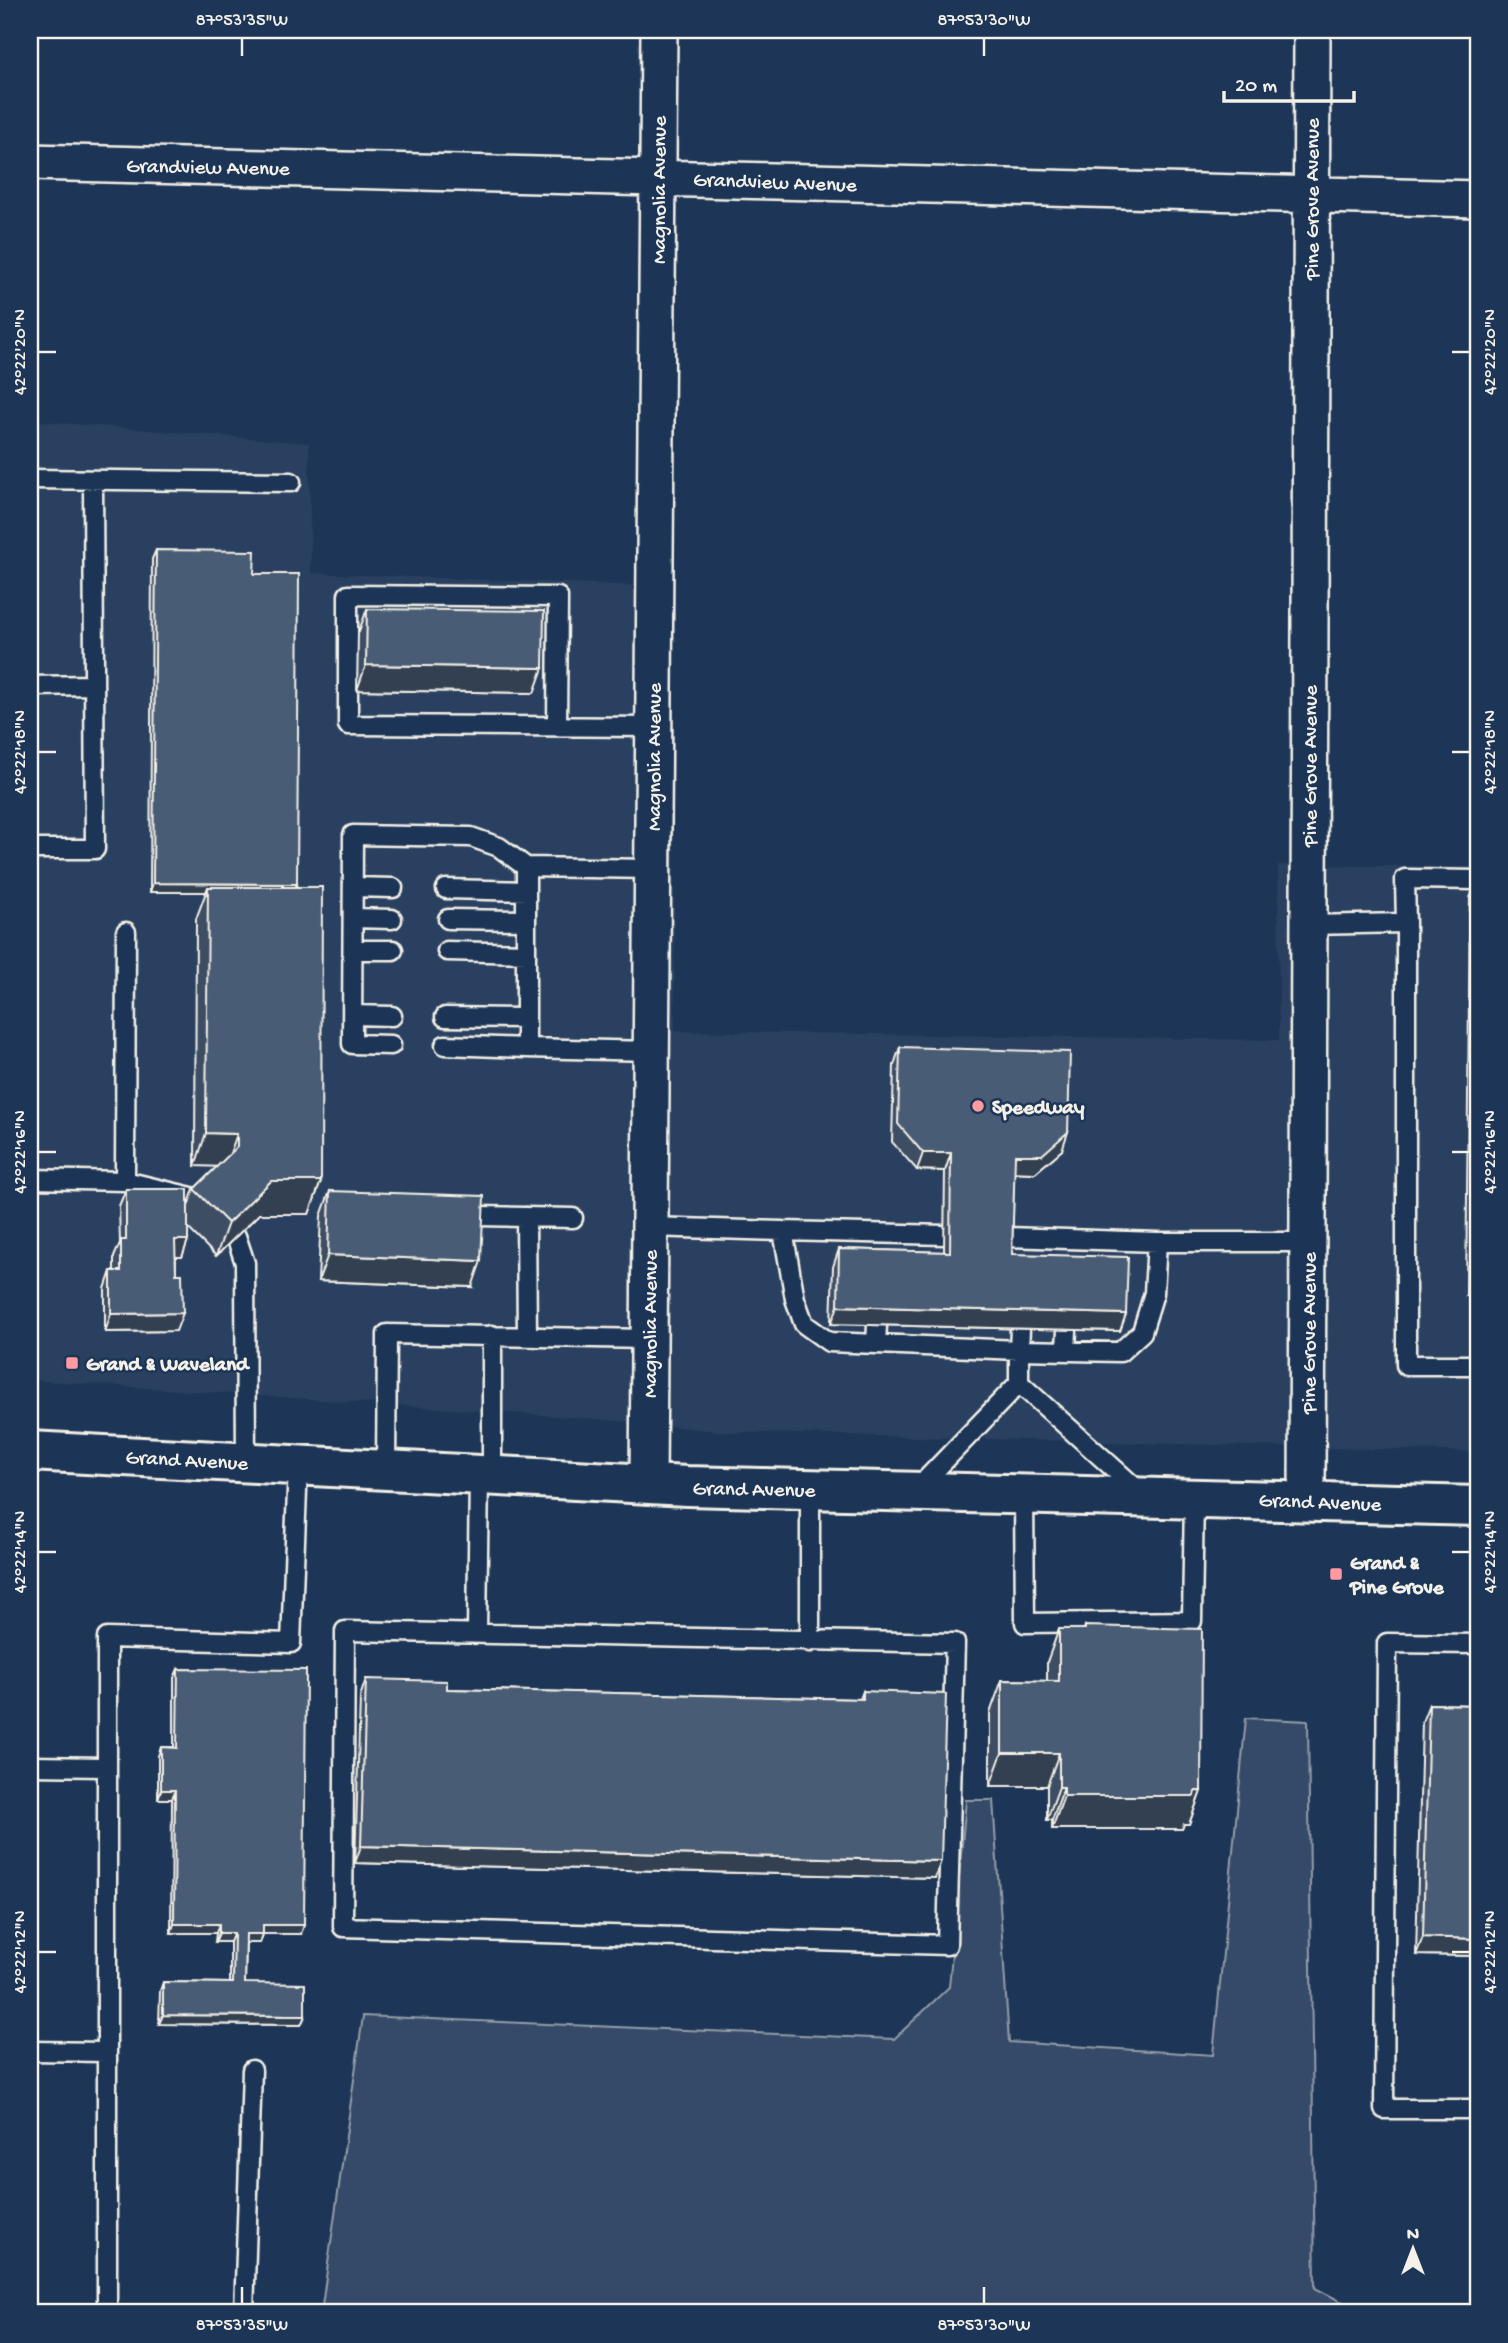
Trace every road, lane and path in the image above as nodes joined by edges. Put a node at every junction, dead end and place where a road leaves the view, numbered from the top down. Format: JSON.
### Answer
{"nodes":[{"id":1,"x":659,"y":30,"type":"edge"},
{"id":2,"x":1312,"y":30,"type":"edge"},
{"id":3,"x":30,"y":162,"type":"edge"},
{"id":4,"x":659,"y":177,"type":"junction"},
{"id":5,"x":1311,"y":197,"type":"junction"},
{"id":6,"x":1478,"y":199,"type":"edge"},
{"id":7,"x":30,"y":479,"type":"edge"},
{"id":8,"x":93,"y":480,"type":"junction"},
{"id":9,"x":291,"y":482,"type":"dead end"},
{"id":10,"x":94,"y":685,"type":"junction"},
{"id":11,"x":30,"y":686,"type":"edge"},
{"id":12,"x":557,"y":726,"type":"junction"},
{"id":13,"x":653,"y":727,"type":"junction"},
{"id":14,"x":30,"y":849,"type":"edge"},
{"id":15,"x":526,"y":867,"type":"junction"},
{"id":16,"x":652,"y":869,"type":"junction"},
{"id":17,"x":1478,"y":880,"type":"edge"},
{"id":18,"x":353,"y":887,"type":"junction"},
{"id":19,"x":393,"y":888,"type":"dead end"},
{"id":20,"x":446,"y":889,"type":"dead end"},
{"id":21,"x":526,"y":891,"type":"junction"},
{"id":22,"x":353,"y":918,"type":"junction"},
{"id":23,"x":392,"y":919,"type":"dead end"},
{"id":24,"x":448,"y":919,"type":"dead end"},
{"id":25,"x":526,"y":920,"type":"junction"},
{"id":26,"x":1406,"y":923,"type":"junction"},
{"id":27,"x":1309,"y":925,"type":"junction"},
{"id":28,"x":126,"y":932,"type":"dead end"},
{"id":29,"x":353,"y":950,"type":"junction"},
{"id":30,"x":393,"y":950,"type":"dead end"},
{"id":31,"x":447,"y":951,"type":"dead end"},
{"id":32,"x":526,"y":953,"type":"junction"},
{"id":33,"x":353,"y":1015,"type":"junction"},
{"id":34,"x":392,"y":1016,"type":"dead end"},
{"id":35,"x":445,"y":1017,"type":"dead end"},
{"id":36,"x":526,"y":1018,"type":"junction"},
{"id":37,"x":391,"y":1045,"type":"dead end"},
{"id":38,"x":445,"y":1045,"type":"dead end"},
{"id":39,"x":526,"y":1048,"type":"junction"},
{"id":40,"x":651,"y":1051,"type":"junction"},
{"id":41,"x":30,"y":1180,"type":"edge"},
{"id":42,"x":125,"y":1181,"type":"junction"},
{"id":43,"x":204,"y":1200,"type":"edge"},
{"id":44,"x":479,"y":1216,"type":"edge"},
{"id":45,"x":526,"y":1217,"type":"junction"},
{"id":46,"x":573,"y":1218,"type":"dead end"},
{"id":47,"x":649,"y":1227,"type":"junction"},
{"id":48,"x":783,"y":1231,"type":"junction"},
{"id":49,"x":840,"y":1232,"type":"junction"},
{"id":50,"x":878,"y":1234,"type":"junction"},
{"id":51,"x":922,"y":1235,"type":"junction"},
{"id":52,"x":944,"y":1235,"type":"dead end"},
{"id":53,"x":236,"y":1236,"type":"edge"},
{"id":54,"x":1068,"y":1239,"type":"junction"},
{"id":55,"x":1104,"y":1241,"type":"junction"},
{"id":56,"x":1157,"y":1242,"type":"junction"},
{"id":57,"x":1308,"y":1242,"type":"junction"},
{"id":58,"x":839,"y":1255,"type":"edge"},
{"id":59,"x":877,"y":1256,"type":"edge"},
{"id":60,"x":922,"y":1258,"type":"edge"},
{"id":61,"x":1021,"y":1260,"type":"edge"},
{"id":62,"x":1068,"y":1262,"type":"edge"},
{"id":63,"x":1104,"y":1263,"type":"edge"},
{"id":64,"x":838,"y":1324,"type":"edge"},
{"id":65,"x":877,"y":1325,"type":"edge"},
{"id":66,"x":921,"y":1326,"type":"edge"},
{"id":67,"x":971,"y":1327,"type":"edge"},
{"id":68,"x":1020,"y":1329,"type":"edge"},
{"id":69,"x":1067,"y":1330,"type":"edge"},
{"id":70,"x":1102,"y":1331,"type":"edge"},
{"id":71,"x":492,"y":1335,"type":"junction"},
{"id":72,"x":527,"y":1336,"type":"junction"},
{"id":73,"x":648,"y":1339,"type":"junction"},
{"id":74,"x":838,"y":1343,"type":"junction"},
{"id":75,"x":876,"y":1345,"type":"junction"},
{"id":76,"x":920,"y":1347,"type":"junction"},
{"id":77,"x":970,"y":1348,"type":"junction"},
{"id":78,"x":1019,"y":1350,"type":"junction"},
{"id":79,"x":1066,"y":1351,"type":"junction"},
{"id":80,"x":1101,"y":1351,"type":"junction"},
{"id":81,"x":1478,"y":1365,"type":"edge"},
{"id":82,"x":1019,"y":1383,"type":"junction"},
{"id":83,"x":30,"y":1451,"type":"edge"},
{"id":84,"x":246,"y":1463,"type":"junction"},
{"id":85,"x":298,"y":1465,"type":"junction"},
{"id":86,"x":386,"y":1470,"type":"junction"},
{"id":87,"x":485,"y":1475,"type":"junction"},
{"id":88,"x":648,"y":1484,"type":"junction"},
{"id":89,"x":810,"y":1489,"type":"junction"},
{"id":90,"x":913,"y":1491,"type":"junction"},
{"id":91,"x":1024,"y":1494,"type":"junction"},
{"id":92,"x":1145,"y":1496,"type":"junction"},
{"id":93,"x":1194,"y":1497,"type":"junction"},
{"id":94,"x":1307,"y":1502,"type":"junction"},
{"id":95,"x":1478,"y":1506,"type":"edge"},
{"id":96,"x":477,"y":1633,"type":"junction"},
{"id":97,"x":810,"y":1642,"type":"junction"},
{"id":98,"x":1478,"y":1644,"type":"edge"},
{"id":99,"x":30,"y":1766,"type":"edge"},
{"id":100,"x":106,"y":1767,"type":"junction"},
{"id":101,"x":30,"y":2051,"type":"edge"},
{"id":102,"x":106,"y":2052,"type":"junction"},
{"id":103,"x":252,"y":2070,"type":"dead end"},
{"id":104,"x":1478,"y":2109,"type":"edge"},
{"id":105,"x":107,"y":2313,"type":"edge"},
{"id":106,"x":244,"y":2313,"type":"edge"}],
"edges":[{"from":1,"to":4,"type":"street","name":"Magnolia Avenue"},
{"from":2,"to":5,"type":"street","name":"Pine Grove Avenue"},
{"from":3,"to":4,"type":"street","name":"Grandview Avenue"},
{"from":4,"to":5,"type":"street","name":"Grandview Avenue"},
{"from":4,"to":13,"type":"street","name":"Magnolia Avenue"},
{"from":5,"to":6,"type":"street","name":"Grandview Avenue"},
{"from":5,"to":27,"type":"street","name":"Pine Grove Avenue"},
{"from":7,"to":8,"type":"lane"},
{"from":8,"to":9,"type":"lane"},
{"from":8,"to":10,"type":"lane"},
{"from":10,"to":11,"type":"lane"},
{"from":10,"to":14,"type":"lane"},
{"from":12,"to":12,"type":"lane"},
{"from":12,"to":13,"type":"lane"},
{"from":13,"to":16,"type":"street","name":"Magnolia Avenue"},
{"from":15,"to":16,"type":"lane"},
{"from":15,"to":18,"type":"lane"},
{"from":15,"to":21,"type":"lane"},
{"from":16,"to":40,"type":"street","name":"Magnolia Avenue"},
{"from":17,"to":26,"type":"lane"},
{"from":18,"to":19,"type":"lane"},
{"from":18,"to":22,"type":"lane"},
{"from":20,"to":21,"type":"lane"},
{"from":21,"to":25,"type":"lane"},
{"from":22,"to":23,"type":"lane"},
{"from":22,"to":29,"type":"lane"},
{"from":24,"to":25,"type":"lane"},
{"from":25,"to":32,"type":"lane"},
{"from":26,"to":27,"type":"lane"},
{"from":26,"to":81,"type":"lane"},
{"from":27,"to":57,"type":"street","name":"Pine Grove Avenue"},
{"from":28,"to":42,"type":"lane"},
{"from":29,"to":30,"type":"lane"},
{"from":29,"to":33,"type":"lane"},
{"from":31,"to":32,"type":"lane"},
{"from":32,"to":36,"type":"lane"},
{"from":33,"to":34,"type":"lane"},
{"from":33,"to":37,"type":"lane"},
{"from":35,"to":36,"type":"lane"},
{"from":36,"to":39,"type":"lane"},
{"from":38,"to":39,"type":"lane"},
{"from":39,"to":40,"type":"lane"},
{"from":40,"to":47,"type":"street","name":"Magnolia Avenue"},
{"from":41,"to":42,"type":"lane"},
{"from":42,"to":43,"type":"lane"},
{"from":44,"to":45,"type":"lane"},
{"from":45,"to":46,"type":"lane"},
{"from":45,"to":72,"type":"lane"},
{"from":47,"to":48,"type":"lane"},
{"from":47,"to":73,"type":"street","name":"Magnolia Avenue"},
{"from":48,"to":49,"type":"lane"},
{"from":48,"to":74,"type":"lane"},
{"from":49,"to":50,"type":"lane"},
{"from":49,"to":58,"type":"lane"},
{"from":50,"to":51,"type":"lane"},
{"from":50,"to":59,"type":"lane"},
{"from":51,"to":52,"type":"lane"},
{"from":51,"to":60,"type":"lane"},
{"from":53,"to":84,"type":"lane"},
{"from":54,"to":55,"type":"lane"},
{"from":54,"to":61,"type":"lane"},
{"from":54,"to":62,"type":"lane"},
{"from":55,"to":56,"type":"lane"},
{"from":55,"to":63,"type":"lane"},
{"from":56,"to":57,"type":"lane"},
{"from":56,"to":80,"type":"lane"},
{"from":57,"to":94,"type":"street","name":"Pine Grove Avenue"},
{"from":64,"to":74,"type":"lane"},
{"from":65,"to":75,"type":"lane"},
{"from":66,"to":76,"type":"lane"},
{"from":67,"to":77,"type":"lane"},
{"from":68,"to":78,"type":"lane"},
{"from":69,"to":79,"type":"lane"},
{"from":70,"to":80,"type":"lane"},
{"from":71,"to":72,"type":"lane"},
{"from":71,"to":86,"type":"lane"},
{"from":71,"to":87,"type":"lane"},
{"from":72,"to":73,"type":"lane"},
{"from":73,"to":88,"type":"street","name":"Magnolia Avenue"},
{"from":74,"to":75,"type":"lane"},
{"from":75,"to":76,"type":"lane"},
{"from":76,"to":77,"type":"lane"},
{"from":77,"to":78,"type":"lane"},
{"from":78,"to":79,"type":"lane"},
{"from":78,"to":82,"type":"lane"},
{"from":79,"to":80,"type":"lane"},
{"from":82,"to":90,"type":"lane"},
{"from":82,"to":92,"type":"lane"},
{"from":83,"to":84,"type":"main road","name":"Grand Avenue"},
{"from":84,"to":85,"type":"main road","name":"Grand Avenue"},
{"from":85,"to":86,"type":"main road","name":"Grand Avenue"},
{"from":85,"to":100,"type":"lane"},
{"from":86,"to":87,"type":"main road","name":"Grand Avenue"},
{"from":87,"to":88,"type":"main road","name":"Grand Avenue"},
{"from":87,"to":96,"type":"lane"},
{"from":88,"to":89,"type":"main road","name":"Grand Avenue"},
{"from":89,"to":90,"type":"main road","name":"Grand Avenue"},
{"from":89,"to":97,"type":"lane"},
{"from":90,"to":91,"type":"main road","name":"Grand Avenue"},
{"from":91,"to":92,"type":"main road","name":"Grand Avenue"},
{"from":91,"to":93,"type":"lane"},
{"from":92,"to":93,"type":"main road","name":"Grand Avenue"},
{"from":93,"to":94,"type":"main road","name":"Grand Avenue"},
{"from":94,"to":95,"type":"main road","name":"Grand Avenue"},
{"from":96,"to":97,"type":"lane"},
{"from":96,"to":97,"type":"lane"},
{"from":98,"to":104,"type":"lane"},
{"from":99,"to":100,"type":"lane"},
{"from":100,"to":102,"type":"lane"},
{"from":101,"to":102,"type":"lane"},
{"from":102,"to":105,"type":"lane"},
{"from":103,"to":106,"type":"lane"}]}
